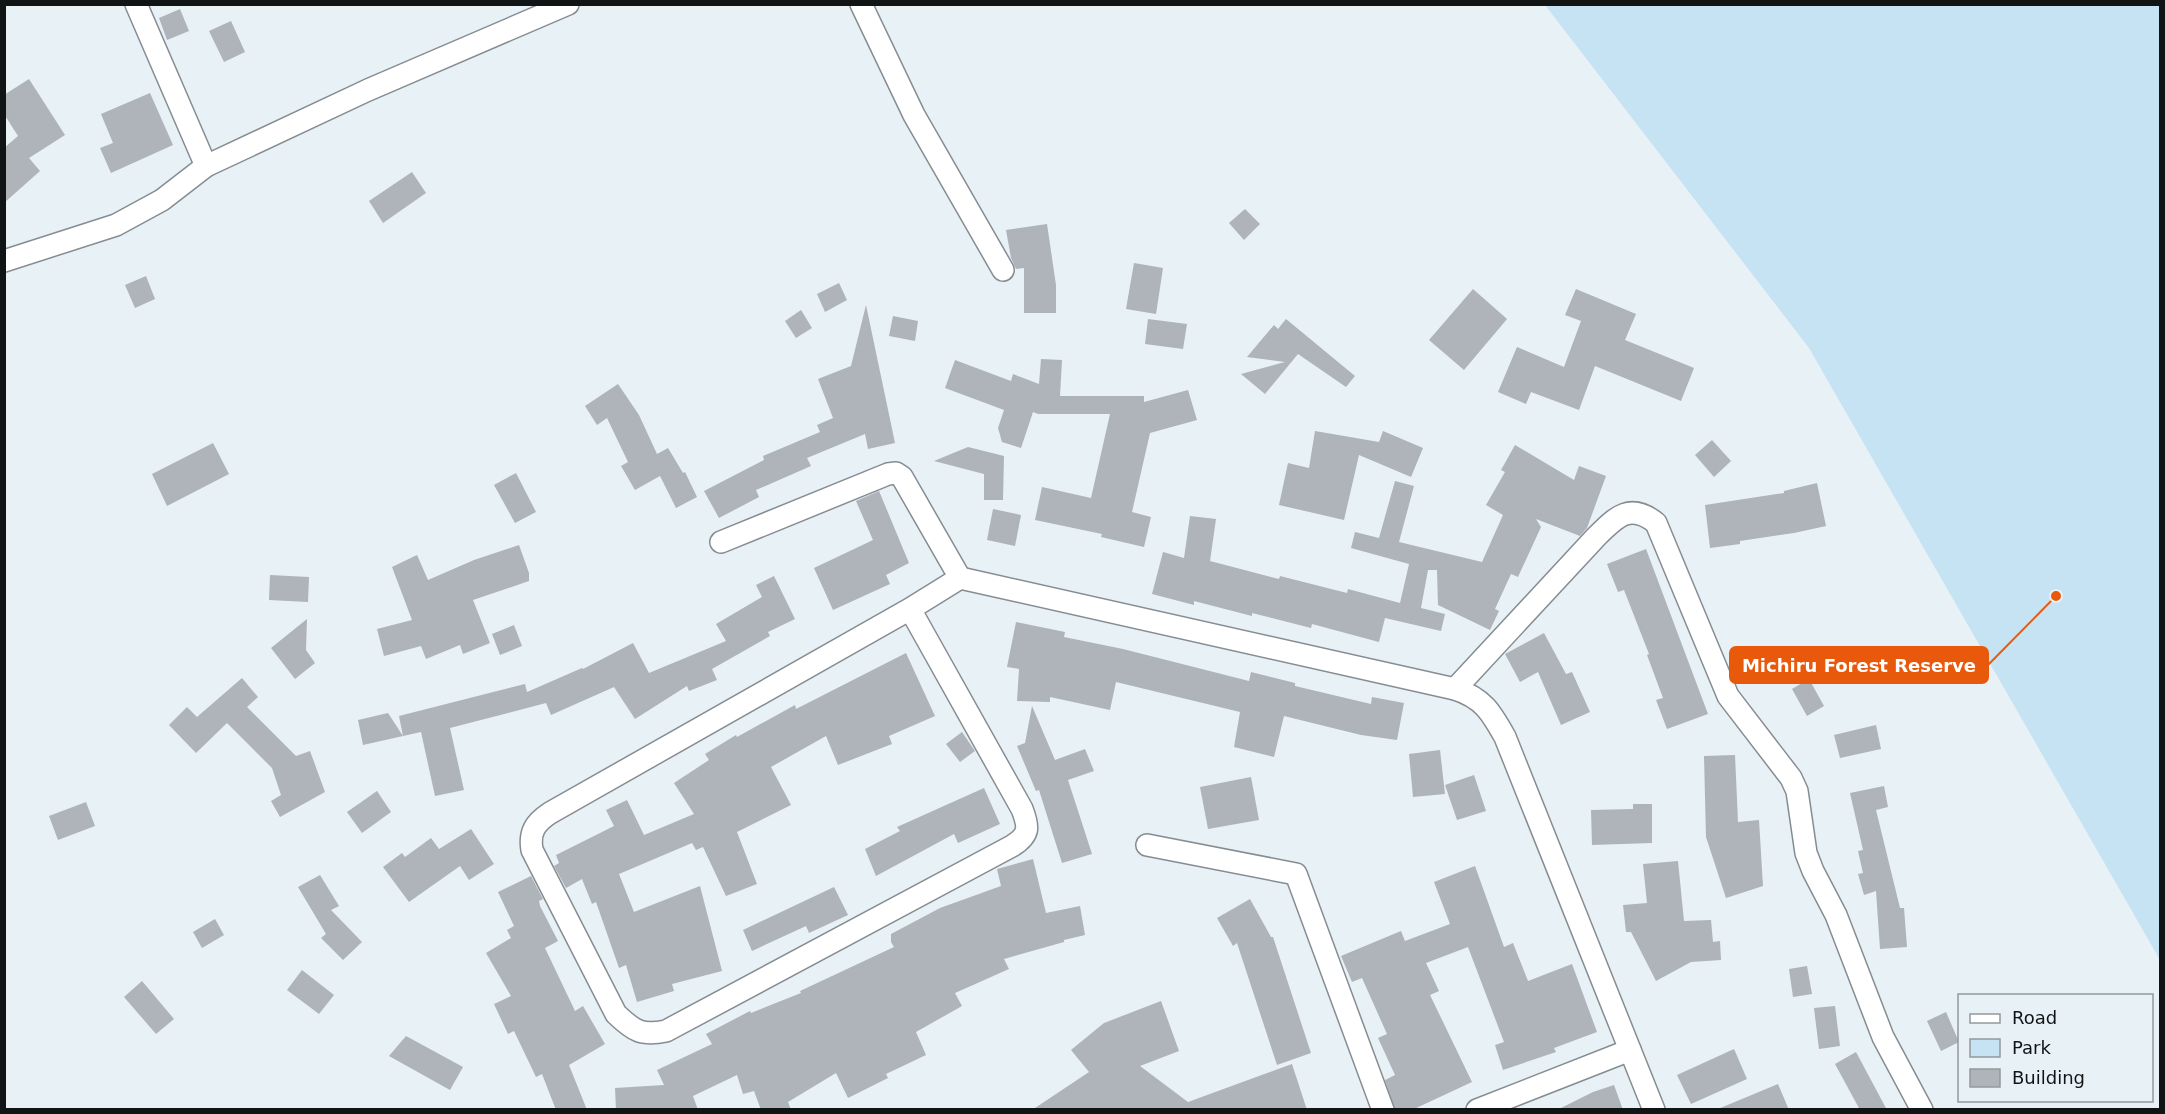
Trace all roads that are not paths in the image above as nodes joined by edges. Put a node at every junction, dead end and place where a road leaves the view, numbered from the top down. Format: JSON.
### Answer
{"nodes":[{"id":1,"x":136,"y":4,"type":"edge"},
{"id":2,"x":568,"y":4,"type":"edge"},
{"id":3,"x":861,"y":4,"type":"edge"},
{"id":4,"x":206,"y":166,"type":"junction"},
{"id":5,"x":4,"y":261,"type":"edge"},
{"id":6,"x":1003,"y":270,"type":"dead end"},
{"id":7,"x":721,"y":542,"type":"dead end"},
{"id":8,"x":960,"y":578,"type":"junction"},
{"id":9,"x":910,"y":609,"type":"junction"},
{"id":10,"x":1455,"y":689,"type":"junction"},
{"id":11,"x":1147,"y":845,"type":"dead end"},
{"id":12,"x":1630,"y":1050,"type":"junction"},
{"id":13,"x":1383,"y":1110,"type":"edge"},
{"id":14,"x":1477,"y":1110,"type":"edge"},
{"id":15,"x":1654,"y":1110,"type":"edge"},
{"id":16,"x":1922,"y":1110,"type":"edge"}],
"edges":[{"from":1,"to":4,"type":"street"},
{"from":2,"to":4,"type":"street"},
{"from":3,"to":6,"type":"street"},
{"from":4,"to":5,"type":"street"},
{"from":7,"to":8,"type":"street"},
{"from":8,"to":9,"type":"street"},
{"from":8,"to":10,"type":"street"},
{"from":9,"to":9,"type":"street"},
{"from":10,"to":12,"type":"street"},
{"from":10,"to":16,"type":"street"},
{"from":11,"to":13,"type":"street"},
{"from":12,"to":14,"type":"street"},
{"from":12,"to":15,"type":"street"}]}
